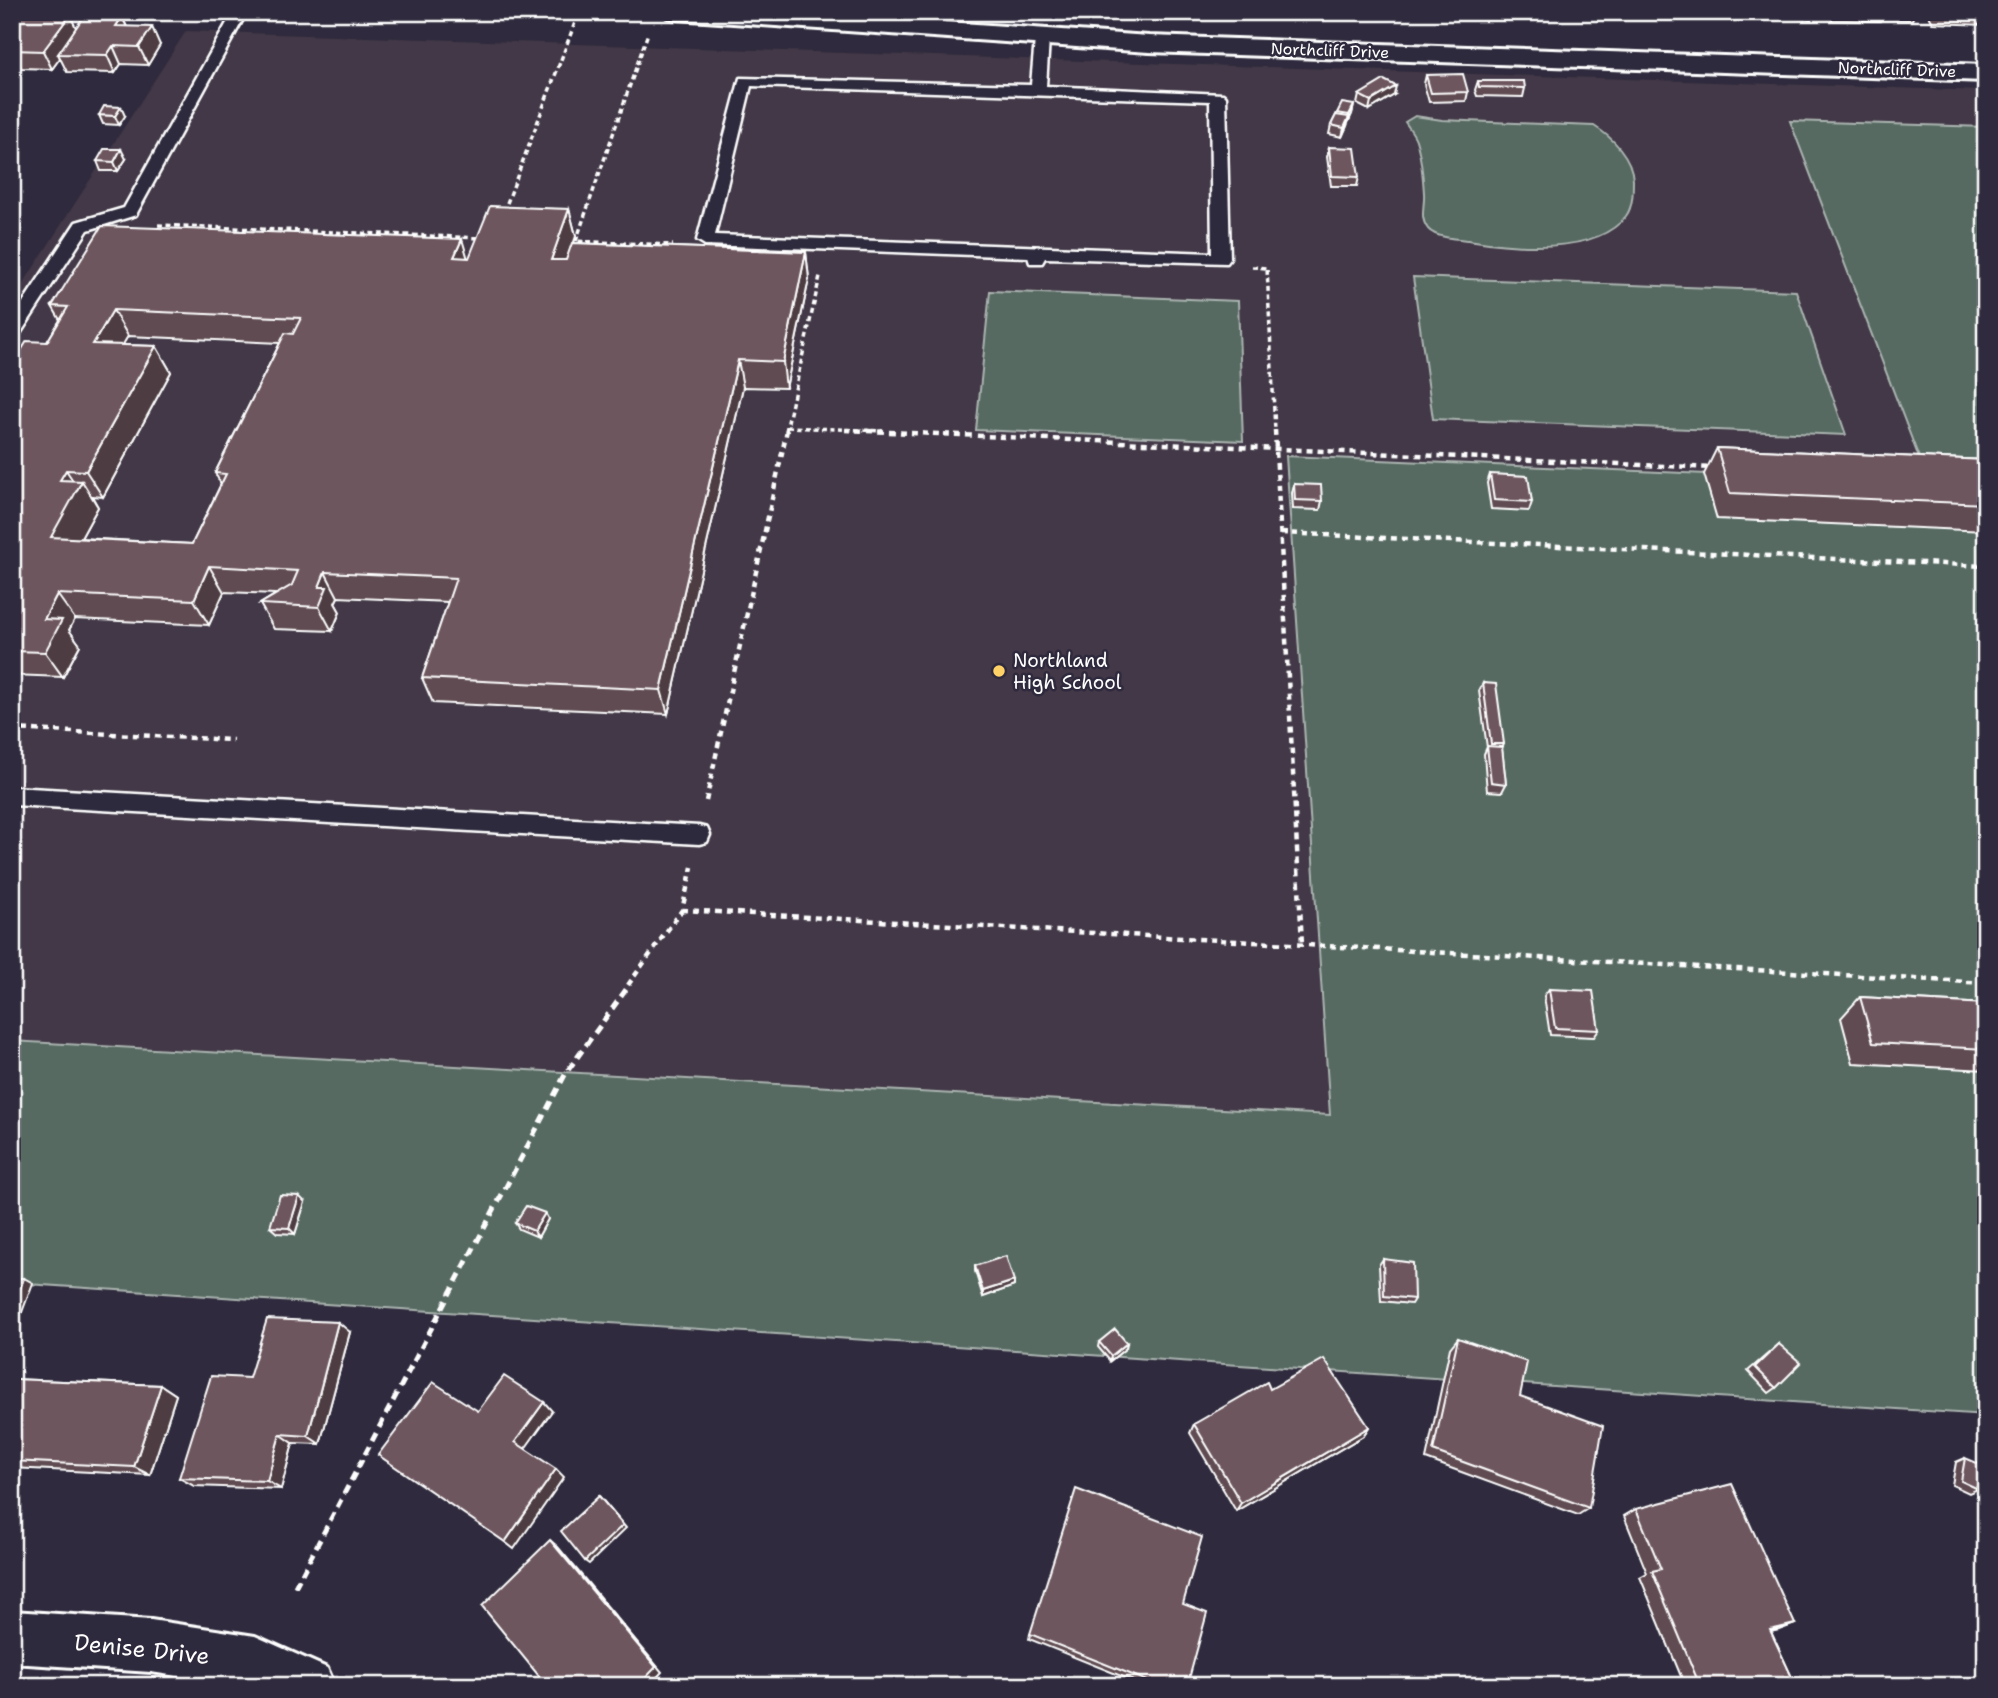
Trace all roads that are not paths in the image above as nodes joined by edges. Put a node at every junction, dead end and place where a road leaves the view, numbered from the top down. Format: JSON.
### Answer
{"nodes":[{"id":1,"x":240,"y":12,"type":"edge"},
{"id":2,"x":676,"y":12,"type":"edge"},
{"id":3,"x":1043,"y":12,"type":"edge"},
{"id":4,"x":1042,"y":39,"type":"junction"},
{"id":5,"x":1986,"y":72,"type":"edge"},
{"id":6,"x":1038,"y":90,"type":"junction"},
{"id":7,"x":12,"y":333,"type":"edge"},
{"id":8,"x":12,"y":796,"type":"edge"},
{"id":9,"x":699,"y":835,"type":"road end"},
{"id":10,"x":12,"y":1637,"type":"edge"},
{"id":11,"x":309,"y":1686,"type":"edge"}],
"edges":[{"from":1,"to":7,"type":"lane"},
{"from":2,"to":4,"type":"street","name":"Northcliff Drive"},
{"from":3,"to":4,"type":"street"},
{"from":4,"to":5,"type":"street","name":"Northcliff Drive"},
{"from":4,"to":6,"type":"lane"},
{"from":6,"to":6,"type":"lane"},
{"from":8,"to":9,"type":"lane"},
{"from":10,"to":11,"type":"street","name":"Denise Drive"}]}
